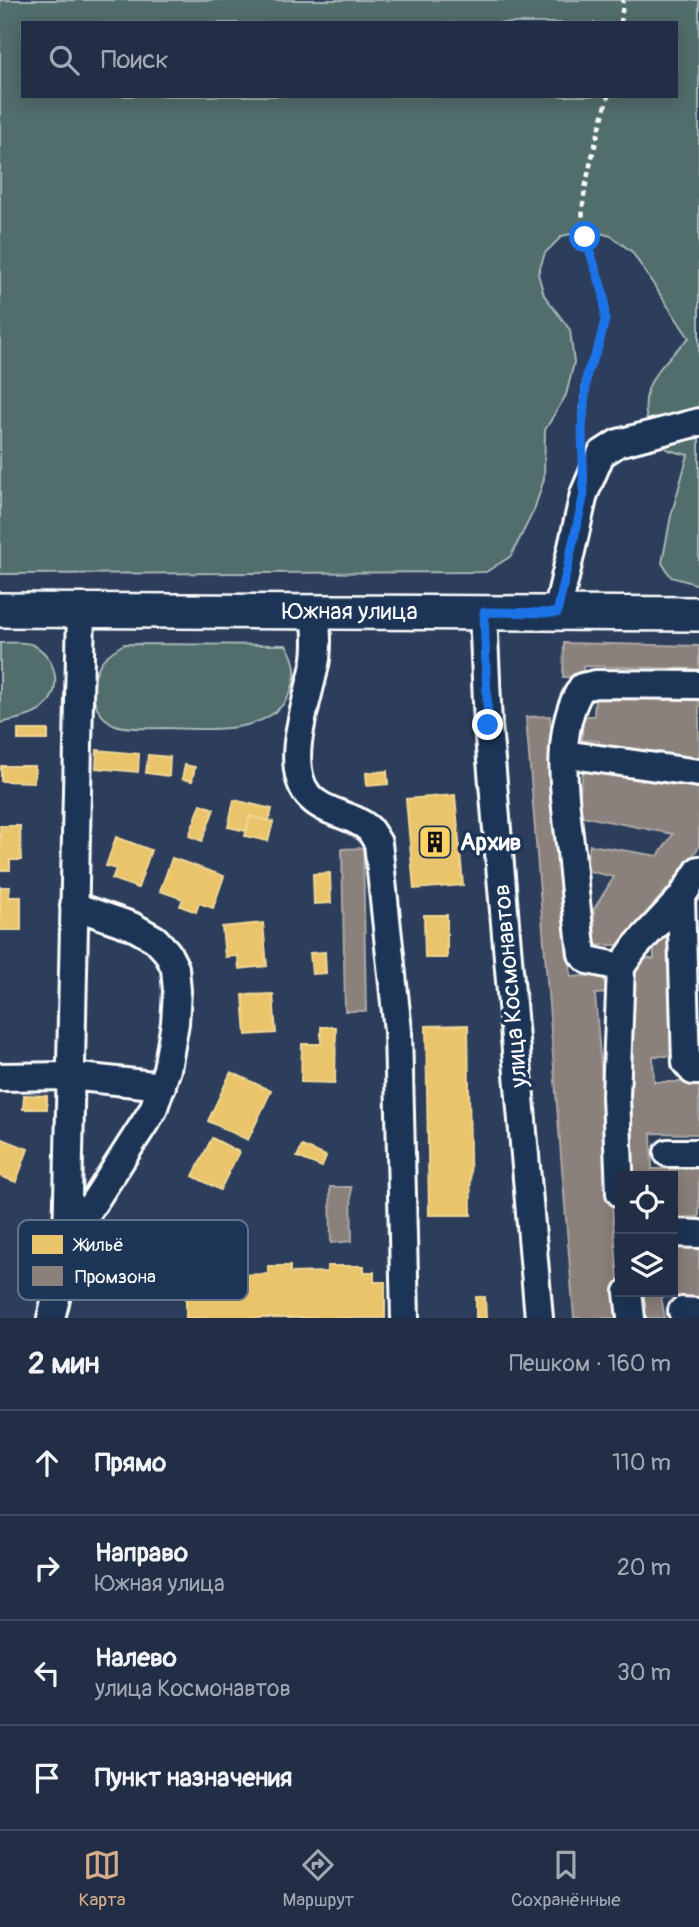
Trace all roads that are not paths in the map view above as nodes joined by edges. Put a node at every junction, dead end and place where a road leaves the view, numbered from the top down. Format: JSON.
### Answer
{"nodes":[{"id":1,"x":699,"y":422,"type":"edge"},
{"id":2,"x":0,"y":610,"type":"edge"},
{"id":3,"x":81,"y":610,"type":"junction"},
{"id":4,"x":315,"y":611,"type":"junction"},
{"id":5,"x":484,"y":612,"type":"junction"},
{"id":6,"x":557,"y":613,"type":"junction"},
{"id":7,"x":699,"y":614,"type":"edge"},
{"id":8,"x":699,"y":685,"type":"edge"},
{"id":9,"x":564,"y":754,"type":"junction"},
{"id":10,"x":699,"y":773,"type":"edge"},
{"id":11,"x":699,"y":870,"type":"edge"},
{"id":12,"x":681,"y":898,"type":"junction"},
{"id":13,"x":74,"y":906,"type":"junction"},
{"id":14,"x":621,"y":967,"type":"junction"},
{"id":15,"x":699,"y":1071,"type":"edge"},
{"id":16,"x":71,"y":1076,"type":"junction"},
{"id":17,"x":0,"y":1077,"type":"edge"},
{"id":18,"x":162,"y":1086,"type":"junction"},
{"id":19,"x":668,"y":1153,"type":"dead end"},
{"id":20,"x":699,"y":1153,"type":"edge"},
{"id":21,"x":619,"y":1171,"type":"edge"},
{"id":22,"x":68,"y":1220,"type":"edge"},
{"id":23,"x":82,"y":1220,"type":"edge"},
{"id":24,"x":678,"y":1234,"type":"edge"},
{"id":25,"x":699,"y":1234,"type":"edge"},
{"id":26,"x":629,"y":1297,"type":"edge"},
{"id":27,"x":56,"y":1300,"type":"edge"},
{"id":28,"x":51,"y":1318,"type":"edge"},
{"id":29,"x":405,"y":1318,"type":"edge"},
{"id":30,"x":539,"y":1318,"type":"edge"},
{"id":31,"x":631,"y":1318,"type":"edge"}],
"edges":[{"from":1,"to":6,"type":"street"},
{"from":2,"to":3,"type":"main road","name":"Южная улица"},
{"from":3,"to":4,"type":"main road","name":"Южная улица"},
{"from":3,"to":13,"type":"street"},
{"from":4,"to":5,"type":"main road","name":"Южная улица"},
{"from":4,"to":29,"type":"street"},
{"from":5,"to":6,"type":"main road","name":"Южная улица"},
{"from":5,"to":30,"type":"street","name":"улица Космонавтов"},
{"from":6,"to":7,"type":"main road","name":"Южная улица"},
{"from":8,"to":9,"type":"street"},
{"from":9,"to":10,"type":"street"},
{"from":9,"to":14,"type":"street"},
{"from":11,"to":12,"type":"street"},
{"from":12,"to":14,"type":"street"},
{"from":12,"to":15,"type":"street"},
{"from":13,"to":16,"type":"street"},
{"from":13,"to":18,"type":"street"},
{"from":14,"to":21,"type":"street"},
{"from":16,"to":17,"type":"street"},
{"from":16,"to":18,"type":"street"},
{"from":16,"to":22,"type":"street"},
{"from":18,"to":23,"type":"street"},
{"from":19,"to":20,"type":"street"},
{"from":24,"to":25,"type":"street"},
{"from":26,"to":31,"type":"street"},
{"from":27,"to":28,"type":"street"}]}
